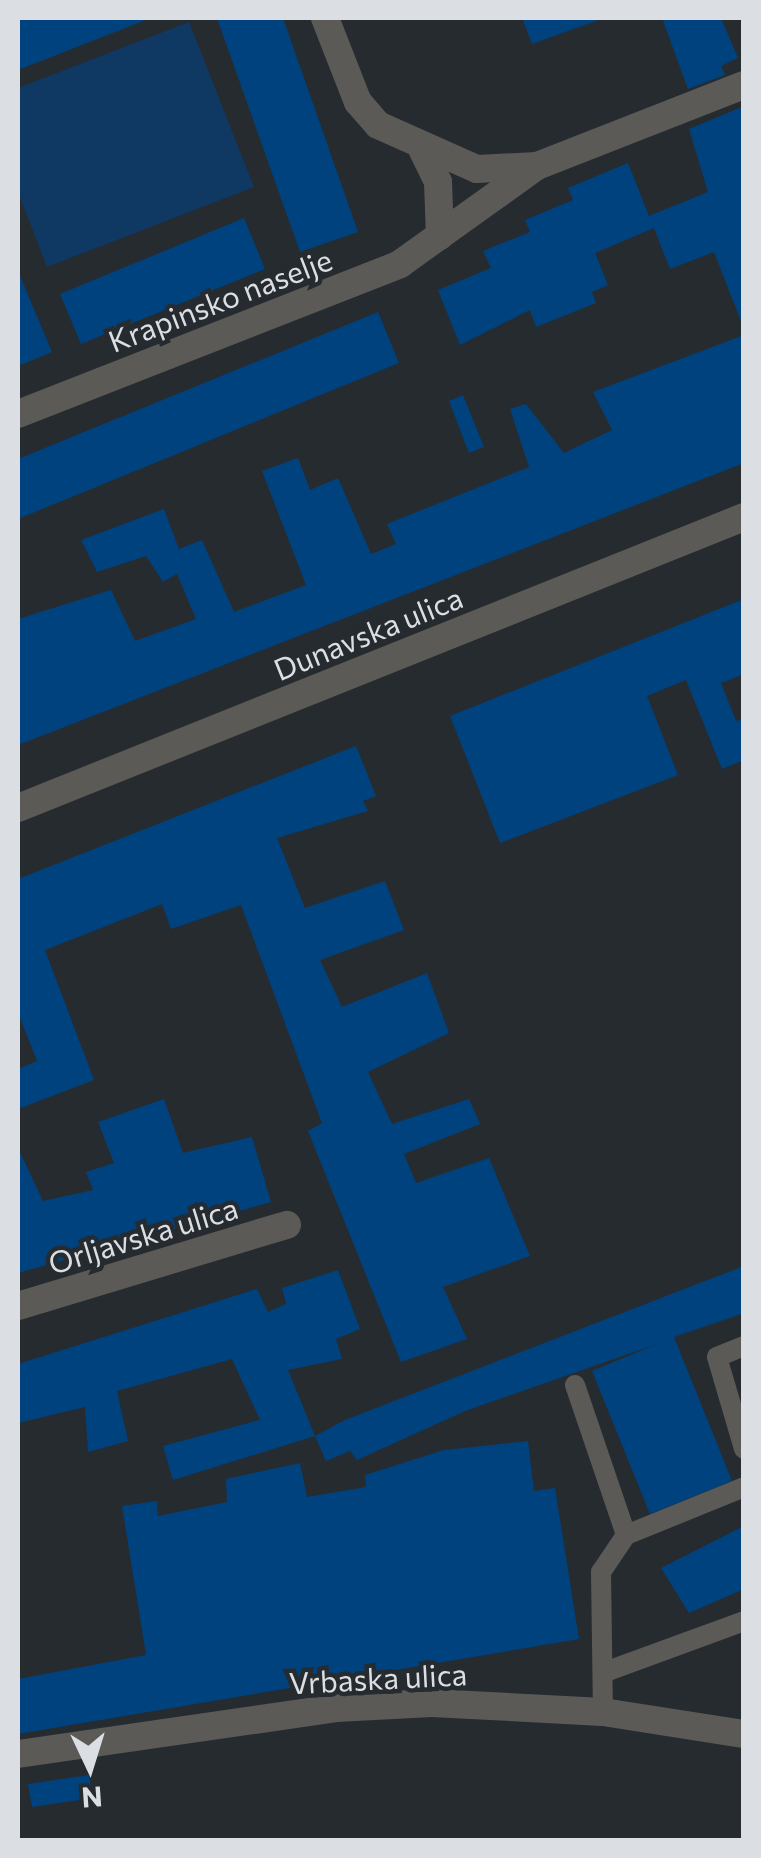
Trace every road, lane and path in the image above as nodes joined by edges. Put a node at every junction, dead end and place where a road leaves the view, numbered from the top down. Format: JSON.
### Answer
{"nodes":[{"id":1,"x":325,"y":18,"type":"edge"},
{"id":2,"x":744,"y":86,"type":"edge"},
{"id":3,"x":423,"y":151,"type":"junction"},
{"id":4,"x":537,"y":166,"type":"junction"},
{"id":5,"x":440,"y":236,"type":"junction"},
{"id":6,"x":18,"y":414,"type":"edge"},
{"id":7,"x":744,"y":517,"type":"edge"},
{"id":8,"x":18,"y":808,"type":"edge"},
{"id":9,"x":287,"y":1225,"type":"dead end"},
{"id":10,"x":18,"y":1306,"type":"edge"},
{"id":11,"x":744,"y":1346,"type":"edge"},
{"id":12,"x":575,"y":1385,"type":"dead end"},
{"id":13,"x":744,"y":1449,"type":"edge"},
{"id":14,"x":744,"y":1487,"type":"edge"},
{"id":15,"x":626,"y":1536,"type":"junction"},
{"id":16,"x":744,"y":1621,"type":"edge"},
{"id":17,"x":605,"y":1672,"type":"junction"},
{"id":18,"x":603,"y":1712,"type":"junction"},
{"id":19,"x":744,"y":1734,"type":"edge"},
{"id":20,"x":18,"y":1754,"type":"edge"}],
"edges":[{"from":1,"to":3,"type":"street","name":"Krapinsko naselje"},
{"from":2,"to":4,"type":"street","name":"Krapinsko naselje"},
{"from":3,"to":4,"type":"street","name":"Krapinsko naselje"},
{"from":3,"to":5,"type":"street"},
{"from":4,"to":5,"type":"street","name":"Krapinsko naselje"},
{"from":5,"to":6,"type":"street","name":"Krapinsko naselje"},
{"from":7,"to":8,"type":"street","name":"Dunavska ulica"},
{"from":9,"to":10,"type":"street","name":"Orljavska ulica"},
{"from":11,"to":13,"type":"lane"},
{"from":12,"to":15,"type":"lane"},
{"from":14,"to":15,"type":"lane"},
{"from":15,"to":17,"type":"lane"},
{"from":16,"to":17,"type":"lane"},
{"from":17,"to":18,"type":"lane"},
{"from":18,"to":19,"type":"street","name":"Vrbaska ulica"},
{"from":18,"to":20,"type":"street","name":"Vrbaska ulica"}]}
